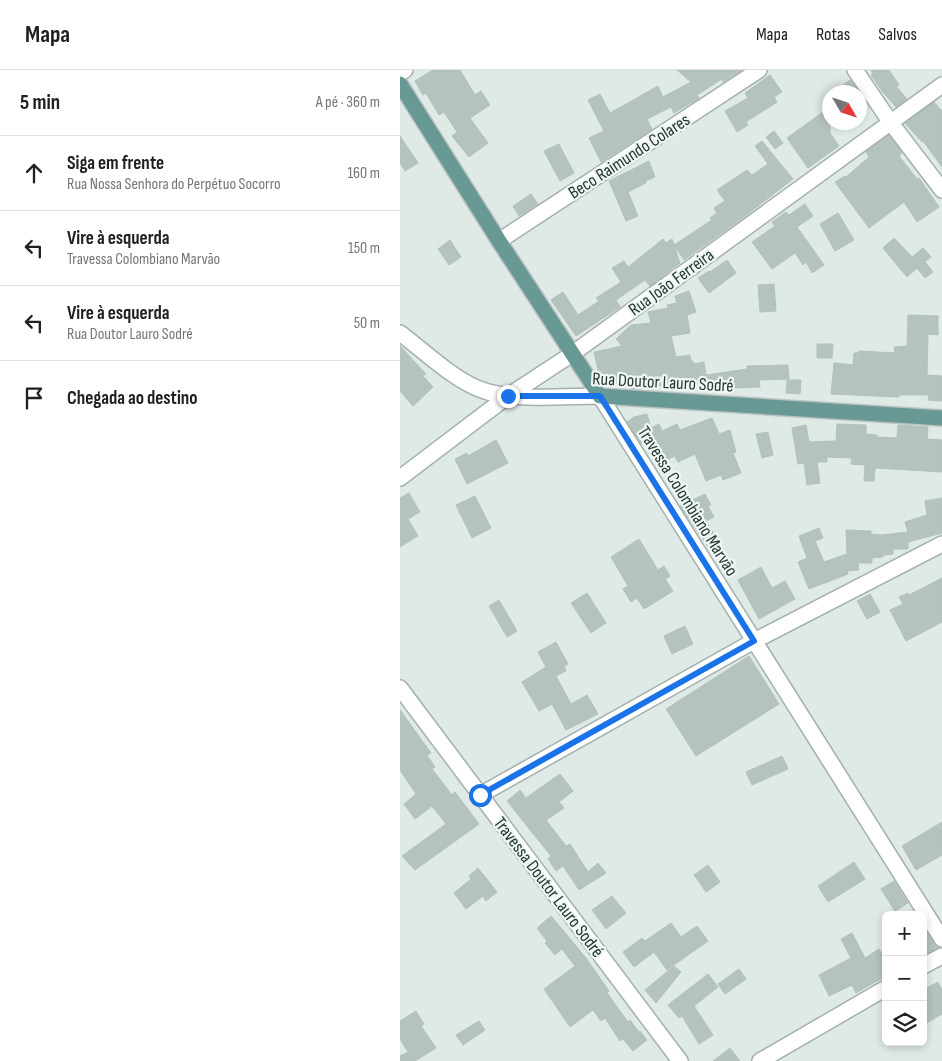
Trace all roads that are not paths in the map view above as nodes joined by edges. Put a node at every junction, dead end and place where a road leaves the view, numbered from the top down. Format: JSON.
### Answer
{"nodes":[{"id":1,"x":405,"y":70,"type":"edge"},
{"id":2,"x":759,"y":70,"type":"edge"},
{"id":3,"x":855,"y":70,"type":"edge"},
{"id":4,"x":400,"y":73,"type":"edge"},
{"id":5,"x":400,"y":84,"type":"edge"},
{"id":6,"x":942,"y":85,"type":"edge"},
{"id":7,"x":891,"y":123,"type":"junction"},
{"id":8,"x":942,"y":190,"type":"edge"},
{"id":9,"x":499,"y":241,"type":"junction"},
{"id":10,"x":400,"y":333,"type":"edge"},
{"id":11,"x":572,"y":354,"type":"junction"},
{"id":12,"x":508,"y":396,"type":"junction"},
{"id":13,"x":600,"y":396,"type":"junction"},
{"id":14,"x":942,"y":418,"type":"edge"},
{"id":15,"x":400,"y":478,"type":"edge"},
{"id":16,"x":942,"y":544,"type":"edge"},
{"id":17,"x":754,"y":641,"type":"junction"},
{"id":18,"x":400,"y":688,"type":"edge"},
{"id":19,"x":480,"y":795,"type":"junction"},
{"id":20,"x":942,"y":939,"type":"edge"},
{"id":21,"x":942,"y":956,"type":"edge"},
{"id":22,"x":927,"y":964,"type":"edge"},
{"id":23,"x":882,"y":990,"type":"edge"},
{"id":24,"x":679,"y":1061,"type":"edge"},
{"id":25,"x":760,"y":1061,"type":"edge"}],
"edges":[{"from":1,"to":4,"type":"street"},
{"from":2,"to":9,"type":"street","name":"Beco Raimundo Colares"},
{"from":3,"to":7,"type":"street"},
{"from":5,"to":9,"type":"main road","name":"Travessa Colombiano Marvão"},
{"from":6,"to":7,"type":"street","name":"Rua João Ferreira"},
{"from":7,"to":8,"type":"street"},
{"from":7,"to":11,"type":"street","name":"Rua João Ferreira"},
{"from":9,"to":11,"type":"main road","name":"Travessa Colombiano Marvão"},
{"from":10,"to":12,"type":"street","name":"Rua Doutor Lauro Sodré"},
{"from":11,"to":12,"type":"street","name":"Rua João Ferreira"},
{"from":11,"to":13,"type":"main road","name":"Travessa Colombiano Marvão"},
{"from":12,"to":13,"type":"street","name":"Rua Doutor Lauro Sodré"},
{"from":12,"to":15,"type":"street","name":"Rua João Ferreira"},
{"from":13,"to":14,"type":"main road","name":"Rua Doutor Lauro Sodré"},
{"from":13,"to":17,"type":"street","name":"Travessa Colombiano Marvão"},
{"from":16,"to":17,"type":"street"},
{"from":17,"to":19,"type":"street"},
{"from":17,"to":20,"type":"street","name":"Travessa Colombiano Marvão"},
{"from":18,"to":19,"type":"street","name":"Travessa Doutor Lauro Sodré"},
{"from":19,"to":24,"type":"street","name":"Travessa Doutor Lauro Sodré"},
{"from":21,"to":22,"type":"street"},
{"from":23,"to":25,"type":"street"}]}
